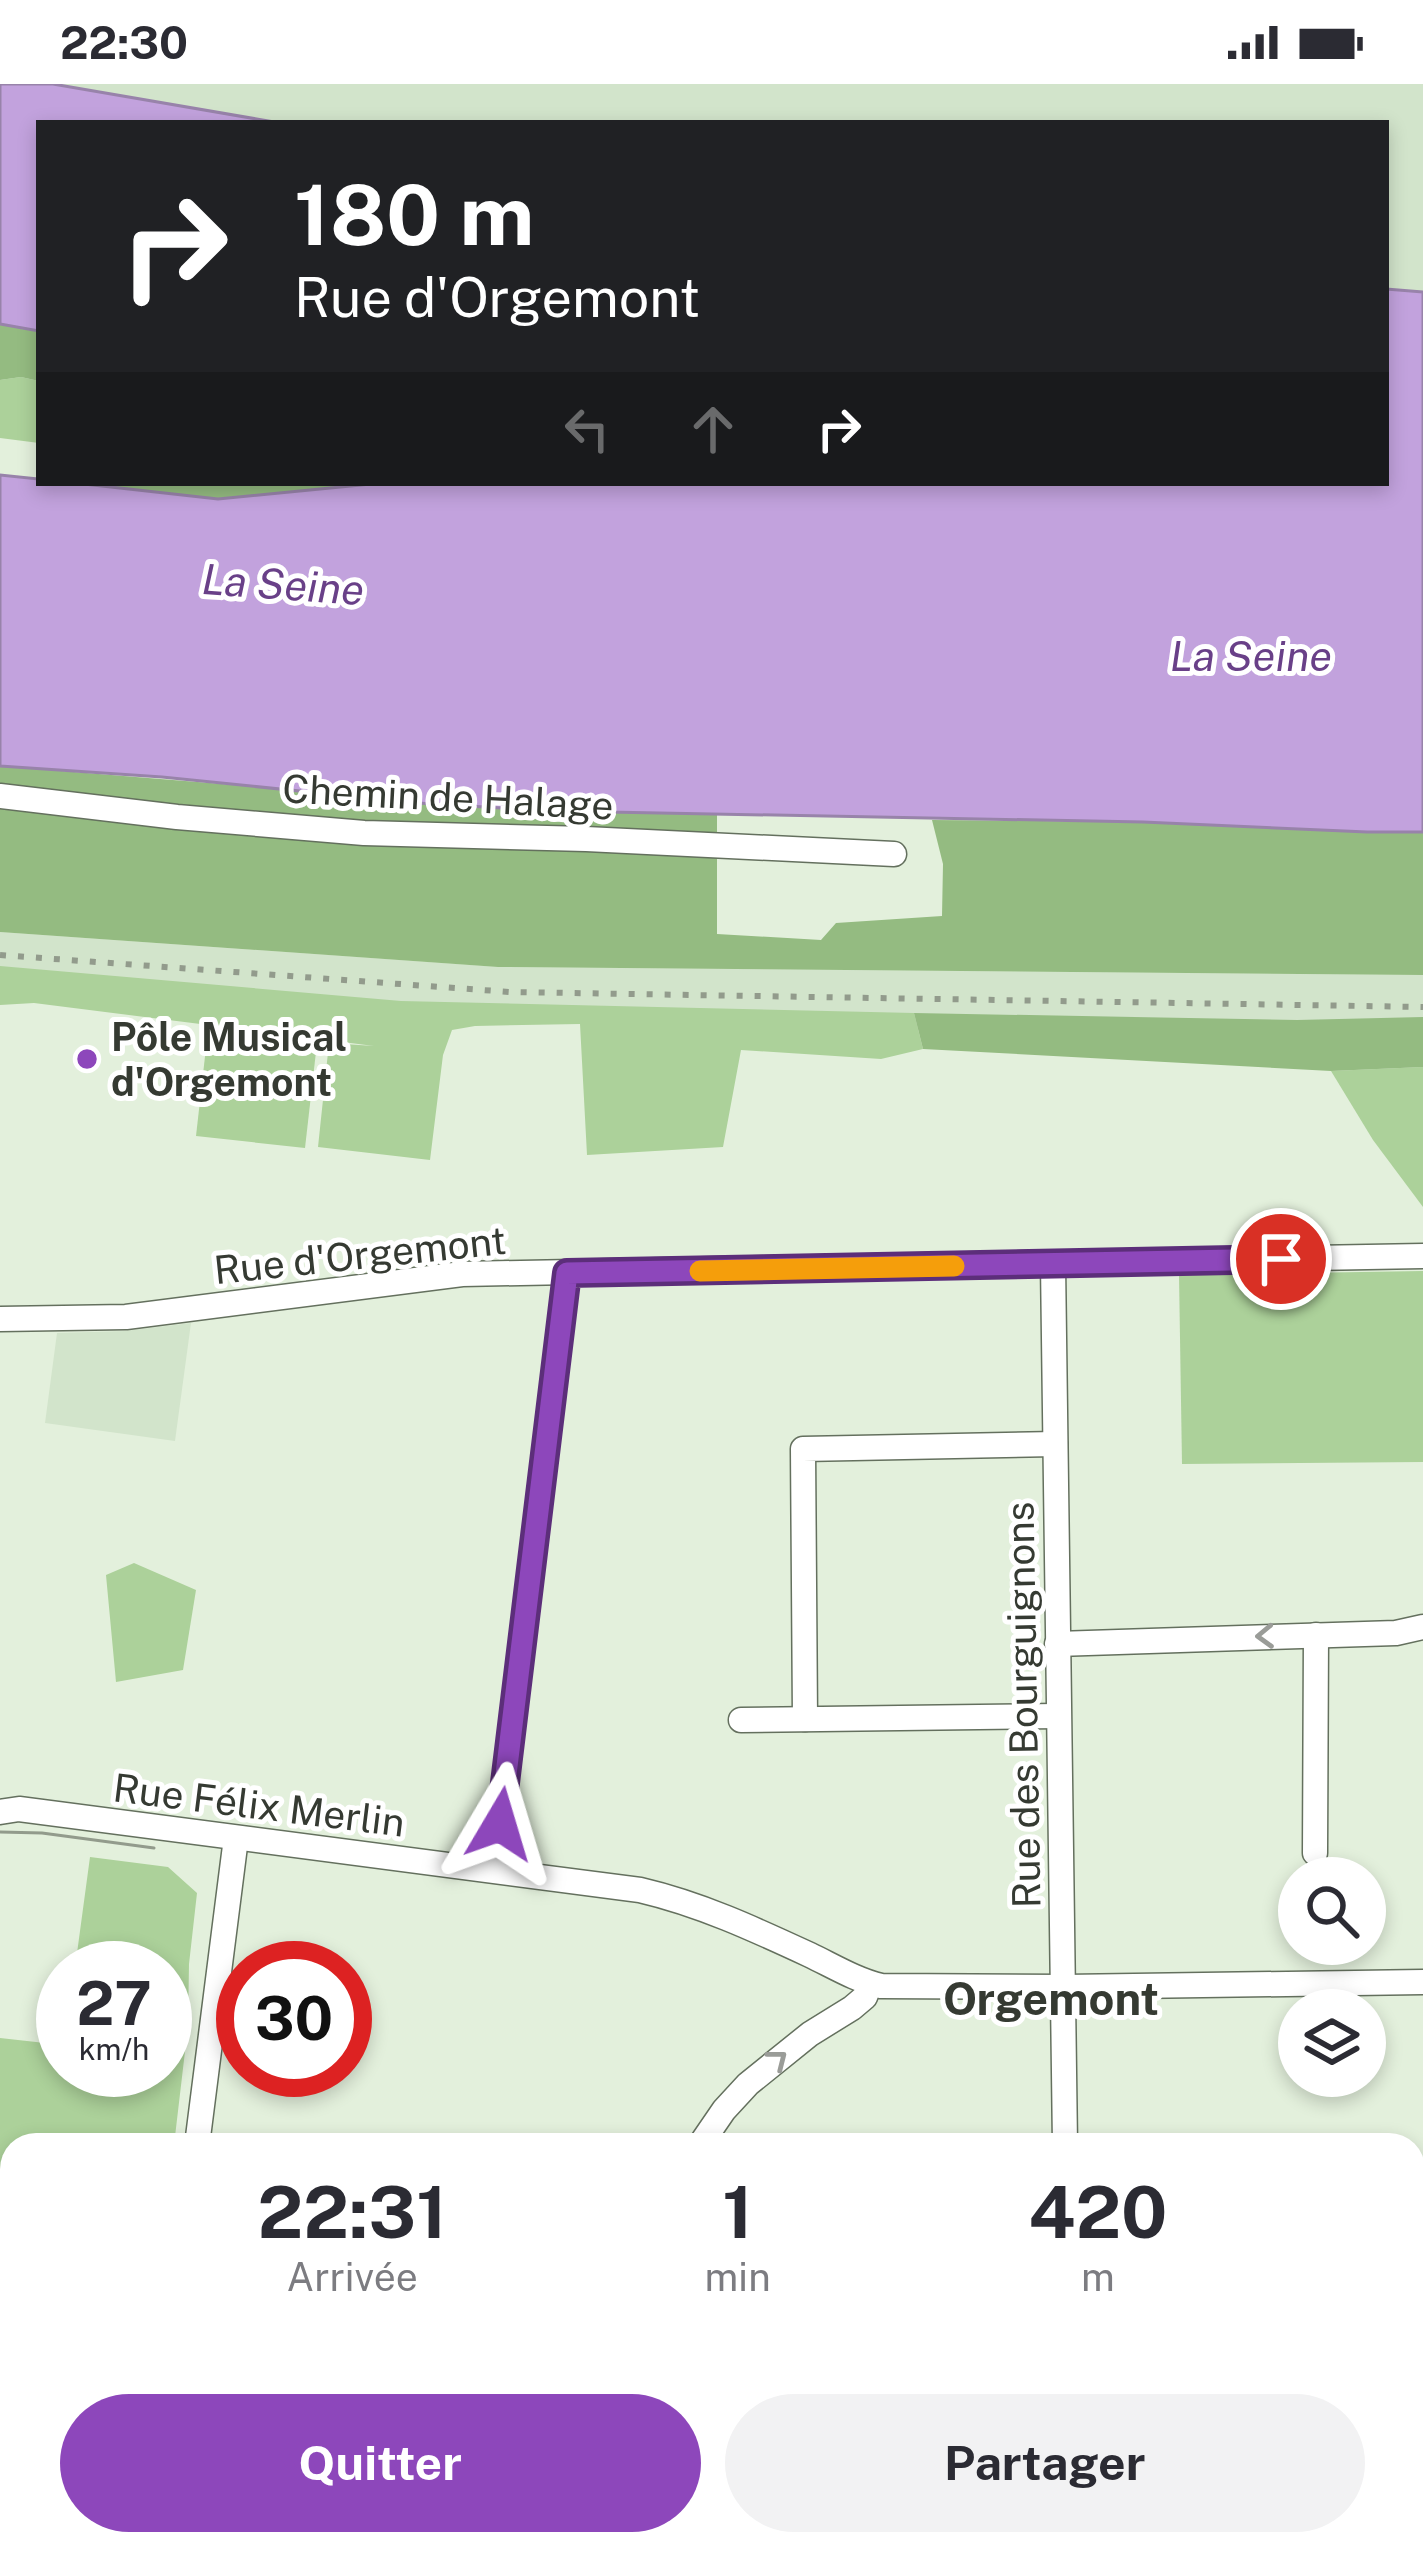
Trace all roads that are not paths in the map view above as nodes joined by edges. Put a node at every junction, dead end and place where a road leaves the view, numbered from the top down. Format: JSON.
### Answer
{"nodes":[{"id":1,"x":0,"y":796,"type":"edge"},
{"id":2,"x":895,"y":854,"type":"dead end"},
{"id":3,"x":1423,"y":1256,"type":"edge"},
{"id":4,"x":1053,"y":1264,"type":"junction"},
{"id":5,"x":567,"y":1273,"type":"junction"},
{"id":6,"x":0,"y":1319,"type":"edge"},
{"id":7,"x":1055,"y":1444,"type":"junction"},
{"id":8,"x":1423,"y":1627,"type":"edge"},
{"id":9,"x":1316,"y":1635,"type":"junction"},
{"id":10,"x":1057,"y":1644,"type":"junction"},
{"id":11,"x":1058,"y":1716,"type":"junction"},
{"id":12,"x":805,"y":1719,"type":"junction"},
{"id":13,"x":741,"y":1720,"type":"dead end"},
{"id":14,"x":0,"y":1812,"type":"edge"},
{"id":15,"x":236,"y":1838,"type":"junction"},
{"id":16,"x":1315,"y":1853,"type":"dead end"},
{"id":17,"x":494,"y":1870,"type":"junction"},
{"id":18,"x":1423,"y":1982,"type":"edge"},
{"id":19,"x":871,"y":1984,"type":"junction"},
{"id":20,"x":1065,"y":1987,"type":"junction"},
{"id":21,"x":199,"y":2133,"type":"edge"},
{"id":22,"x":708,"y":2133,"type":"edge"},
{"id":23,"x":1065,"y":2133,"type":"edge"}],
"edges":[{"from":1,"to":2,"type":"street","name":"Chemin de Halage"},
{"from":3,"to":4,"type":"street","name":"Rue d'Orgemont"},
{"from":4,"to":5,"type":"street","name":"Rue d'Orgemont"},
{"from":4,"to":7,"type":"street","name":"Rue des Bourguignons"},
{"from":5,"to":6,"type":"street","name":"Rue d'Orgemont"},
{"from":5,"to":17,"type":"street"},
{"from":7,"to":10,"type":"street","name":"Rue des Bourguignons"},
{"from":7,"to":12,"type":"street"},
{"from":8,"to":9,"type":"street"},
{"from":9,"to":10,"type":"street","one_way":true},
{"from":9,"to":16,"type":"street"},
{"from":10,"to":11,"type":"street","name":"Rue des Bourguignons"},
{"from":11,"to":12,"type":"street"},
{"from":11,"to":20,"type":"street","name":"Rue des Bourguignons"},
{"from":12,"to":13,"type":"street"},
{"from":14,"to":15,"type":"street","name":"Rue Félix Merlin"},
{"from":15,"to":17,"type":"street","name":"Rue Félix Merlin"},
{"from":15,"to":21,"type":"street"},
{"from":17,"to":19,"type":"street","name":"Rue Félix Merlin"},
{"from":18,"to":20,"type":"street","name":"Rue Félix Merlin"},
{"from":19,"to":20,"type":"street","name":"Rue Félix Merlin"},
{"from":22,"to":19,"type":"street","one_way":true},
{"from":20,"to":23,"type":"street","name":"Rue des Bourguignons"}]}
